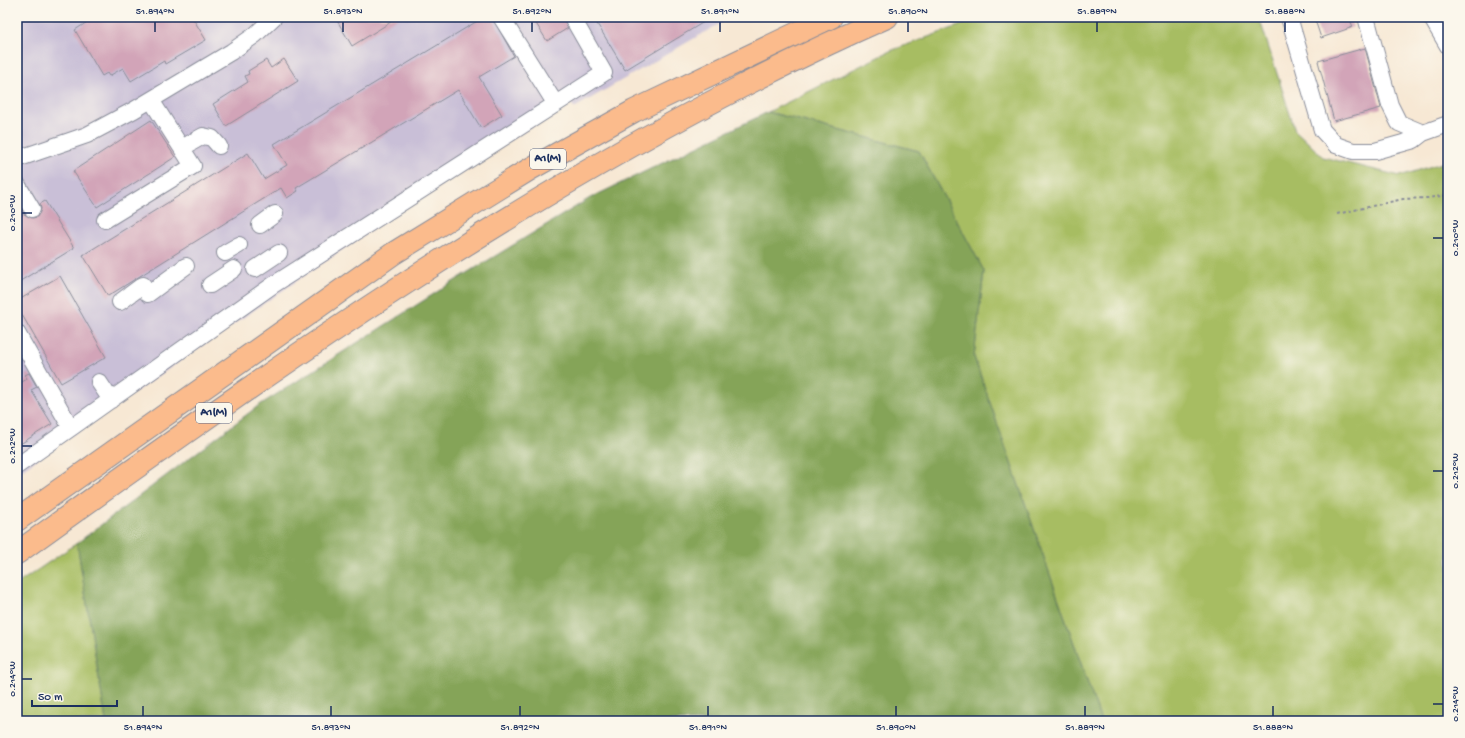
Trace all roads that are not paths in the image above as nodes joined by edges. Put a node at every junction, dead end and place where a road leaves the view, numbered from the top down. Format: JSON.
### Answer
{"nodes":[{"id":1,"x":274,"y":17,"type":"edge"},
{"id":2,"x":501,"y":17,"type":"edge"},
{"id":3,"x":572,"y":17,"type":"edge"},
{"id":4,"x":831,"y":17,"type":"edge"},
{"id":5,"x":887,"y":17,"type":"edge"},
{"id":6,"x":1289,"y":17,"type":"edge"},
{"id":7,"x":1366,"y":17,"type":"edge"},
{"id":8,"x":1431,"y":17,"type":"edge"},
{"id":9,"x":1448,"y":46,"type":"edge"},
{"id":10,"x":151,"y":100,"type":"junction"},
{"id":11,"x":555,"y":103,"type":"junction"},
{"id":12,"x":1448,"y":124,"type":"edge"},
{"id":13,"x":1423,"y":133,"type":"junction"},
{"id":14,"x":219,"y":146,"type":"dead end"},
{"id":15,"x":182,"y":148,"type":"junction"},
{"id":16,"x":18,"y":155,"type":"edge"},
{"id":17,"x":17,"y":184,"type":"edge"},
{"id":18,"x":32,"y":209,"type":"dead end"},
{"id":19,"x":275,"y":214,"type":"dead end"},
{"id":20,"x":105,"y":220,"type":"dead end"},
{"id":21,"x":260,"y":225,"type":"dead end"},
{"id":22,"x":239,"y":245,"type":"dead end"},
{"id":23,"x":225,"y":253,"type":"dead end"},
{"id":24,"x":279,"y":253,"type":"dead end"},
{"id":25,"x":186,"y":266,"type":"dead end"},
{"id":26,"x":234,"y":268,"type":"dead end"},
{"id":27,"x":210,"y":285,"type":"dead end"},
{"id":28,"x":274,"y":285,"type":"junction"},
{"id":29,"x":120,"y":302,"type":"dead end"},
{"id":30,"x":17,"y":333,"type":"edge"},
{"id":31,"x":99,"y":382,"type":"dead end"},
{"id":32,"x":111,"y":400,"type":"junction"},
{"id":33,"x":71,"y":428,"type":"junction"},
{"id":34,"x":17,"y":466,"type":"edge"},
{"id":35,"x":17,"y":520,"type":"edge"},
{"id":36,"x":17,"y":553,"type":"edge"}],
"edges":[{"from":1,"to":10,"type":"street"},
{"from":2,"to":11,"type":"street"},
{"from":3,"to":11,"type":"street"},
{"from":4,"to":35,"type":"highway","number":"A1(M)"},
{"from":5,"to":36,"type":"highway","number":"A1(M)"},
{"from":6,"to":13,"type":"street"},
{"from":7,"to":13,"type":"street"},
{"from":8,"to":9,"type":"street"},
{"from":10,"to":15,"type":"street"},
{"from":10,"to":16,"type":"street"},
{"from":11,"to":28,"type":"street"},
{"from":12,"to":13,"type":"street"},
{"from":14,"to":15,"type":"street"},
{"from":15,"to":20,"type":"street"},
{"from":17,"to":18,"type":"street"},
{"from":19,"to":21,"type":"street"},
{"from":22,"to":23,"type":"street"},
{"from":24,"to":28,"type":"street"},
{"from":25,"to":29,"type":"street"},
{"from":26,"to":27,"type":"street"},
{"from":28,"to":32,"type":"street"},
{"from":30,"to":33,"type":"street"},
{"from":31,"to":32,"type":"street"},
{"from":32,"to":33,"type":"street"},
{"from":33,"to":34,"type":"street"}]}
